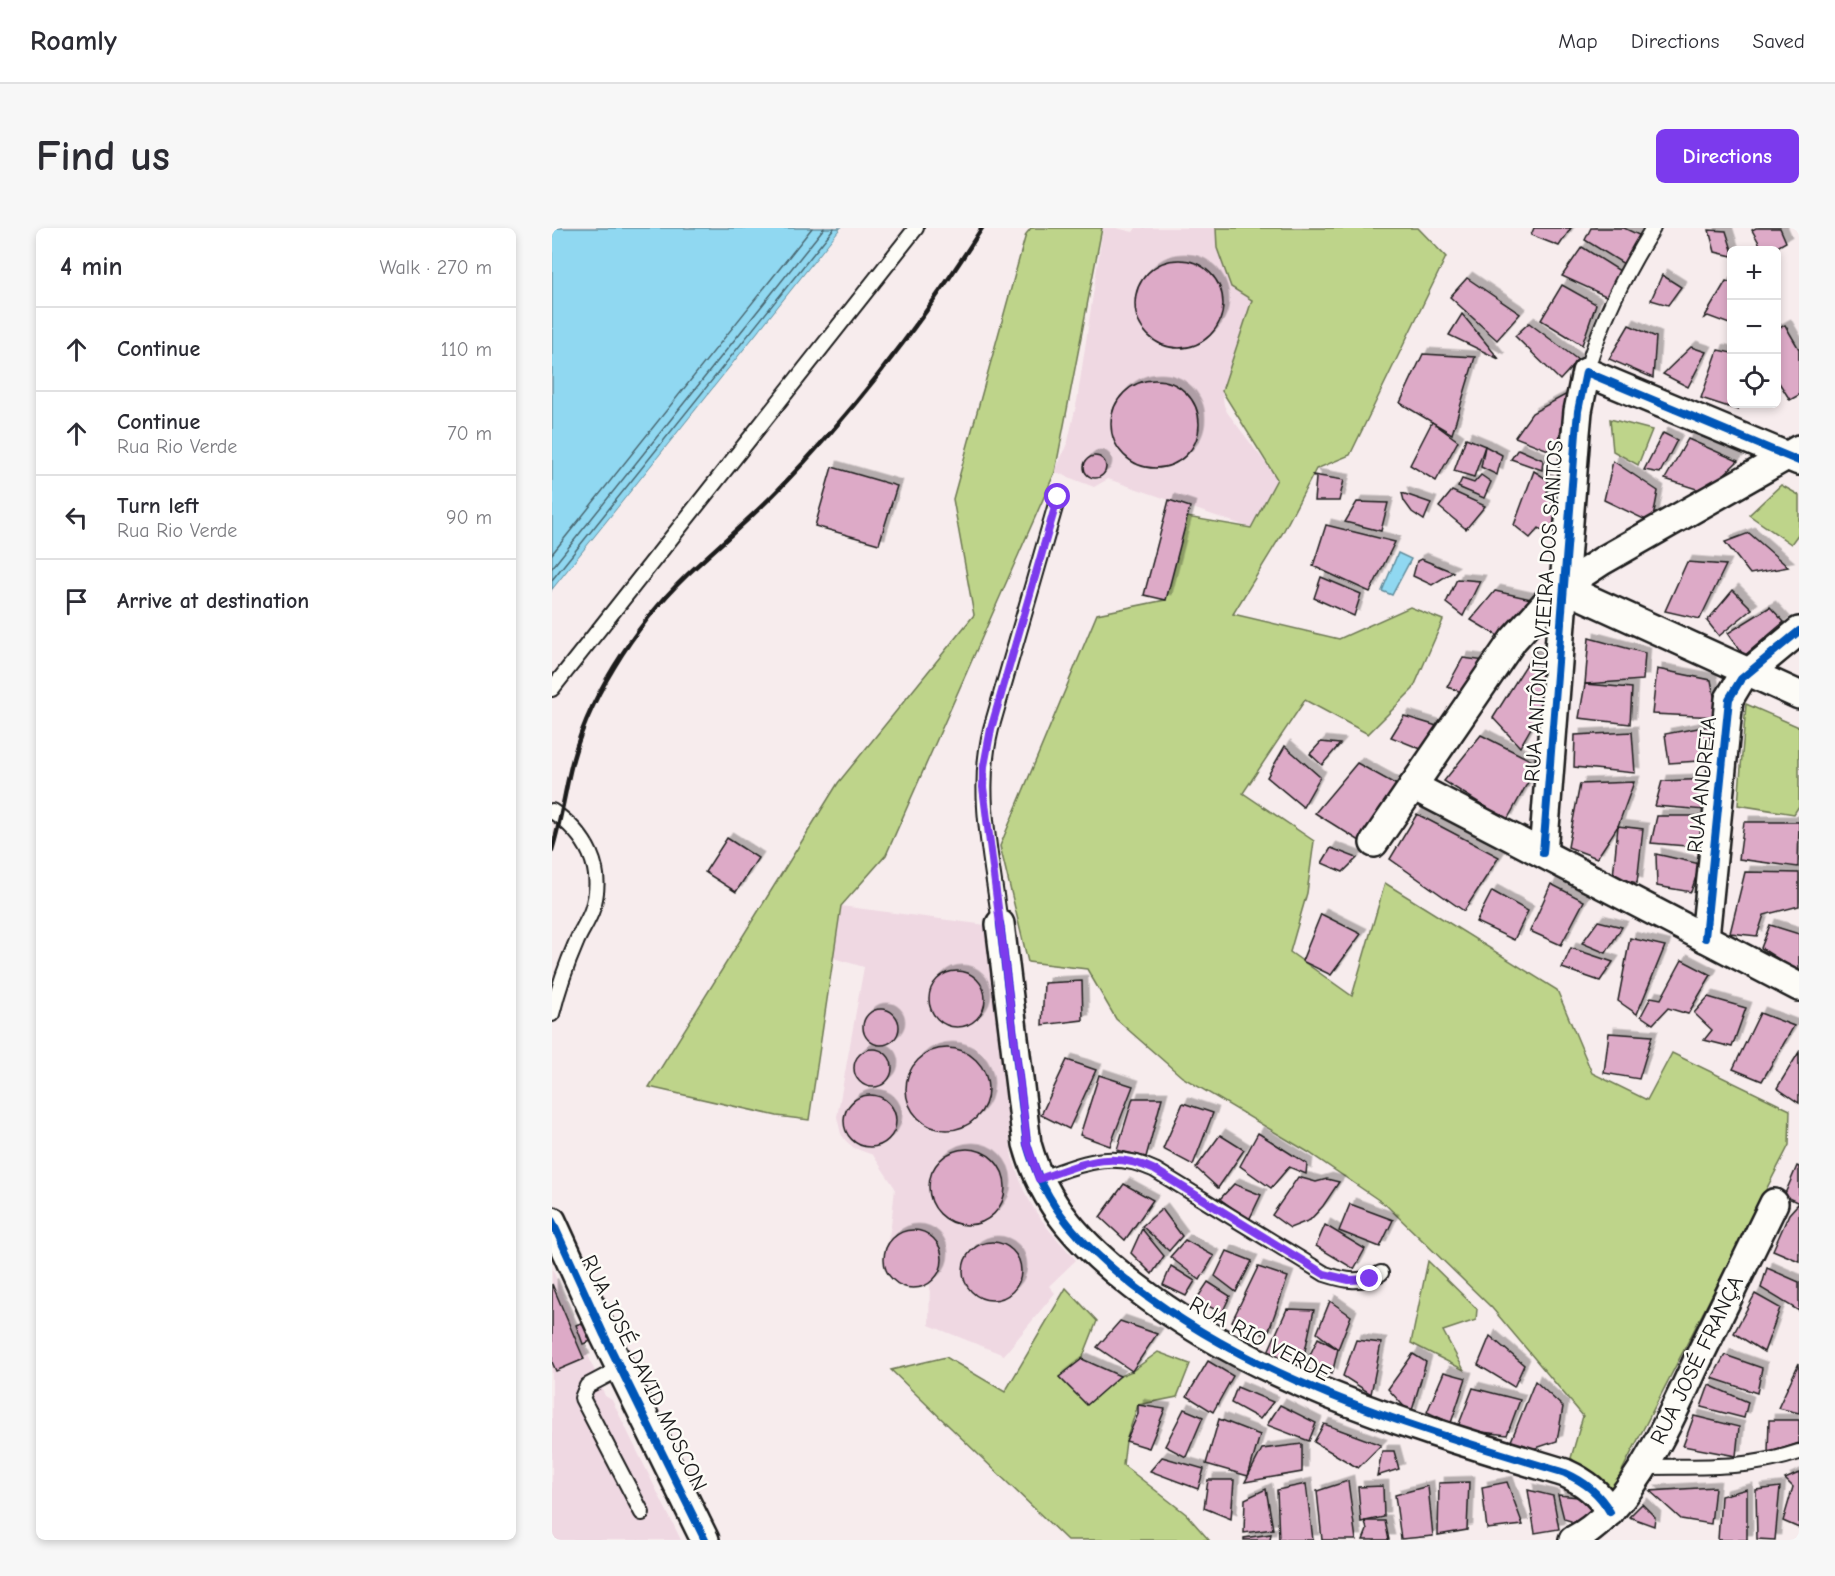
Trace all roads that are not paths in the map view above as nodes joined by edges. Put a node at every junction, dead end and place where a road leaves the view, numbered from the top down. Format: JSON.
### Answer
{"nodes":[{"id":1,"x":916,"y":228,"type":"edge"},
{"id":2,"x":1653,"y":228,"type":"edge"},
{"id":3,"x":1586,"y":372,"type":"junction"},
{"id":4,"x":1795,"y":455,"type":"edge"},
{"id":5,"x":1058,"y":497,"type":"dead end"},
{"id":6,"x":1564,"y":588,"type":"junction"},
{"id":7,"x":1799,"y":631,"type":"edge"},
{"id":8,"x":1749,"y":672,"type":"junction"},
{"id":9,"x":552,"y":689,"type":"edge"},
{"id":10,"x":1799,"y":695,"type":"edge"},
{"id":11,"x":1413,"y":786,"type":"junction"},
{"id":12,"x":552,"y":811,"type":"edge"},
{"id":13,"x":1374,"y":843,"type":"dead end"},
{"id":14,"x":1543,"y":853,"type":"junction"},
{"id":15,"x":1000,"y":924,"type":"joint"},
{"id":16,"x":1705,"y":938,"type":"junction"},
{"id":17,"x":1799,"y":987,"type":"edge"},
{"id":18,"x":552,"y":1014,"type":"edge"},
{"id":19,"x":1039,"y":1179,"type":"junction"},
{"id":20,"x":1774,"y":1203,"type":"dead end"},
{"id":21,"x":552,"y":1221,"type":"edge"},
{"id":22,"x":1382,"y":1273,"type":"dead end"},
{"id":23,"x":621,"y":1368,"type":"junction"},
{"id":24,"x":1799,"y":1452,"type":"edge"},
{"id":25,"x":1644,"y":1467,"type":"junction"},
{"id":26,"x":1610,"y":1512,"type":"junction"},
{"id":27,"x":642,"y":1513,"type":"dead end"},
{"id":28,"x":705,"y":1540,"type":"edge"},
{"id":29,"x":1573,"y":1540,"type":"edge"}],
"edges":[{"from":1,"to":9,"type":"lane"},
{"from":2,"to":3,"type":"lane","name":"RUA ANTÔNIO VIEIRA DOS SANTOS"},
{"from":3,"to":4,"type":"street"},
{"from":3,"to":6,"type":"street","name":"RUA ANTÔNIO VIEIRA DOS SANTOS"},
{"from":4,"to":6,"type":"street"},
{"from":5,"to":15,"type":"lane"},
{"from":6,"to":8,"type":"street"},
{"from":6,"to":11,"type":"street"},
{"from":6,"to":14,"type":"street","name":"RUA ANTÔNIO VIEIRA DOS SANTOS"},
{"from":7,"to":8,"type":"street","name":"RUA ANDREIA"},
{"from":8,"to":10,"type":"street"},
{"from":8,"to":16,"type":"street","name":"RUA ANDREIA"},
{"from":11,"to":13,"type":"street"},
{"from":11,"to":14,"type":"street"},
{"from":12,"to":18,"type":"lane"},
{"from":14,"to":16,"type":"street"},
{"from":15,"to":19,"type":"street","name":"RUA RIO VERDE"},
{"from":16,"to":17,"type":"street"},
{"from":19,"to":22,"type":"lane"},
{"from":19,"to":26,"type":"street","name":"RUA RIO VERDE"},
{"from":20,"to":25,"type":"street","name":"RUA JOSÉ FRANÇA"},
{"from":21,"to":23,"type":"street","name":"RUA JOSÉ DAVID MOSCON"},
{"from":23,"to":27,"type":"lane"},
{"from":23,"to":28,"type":"street","name":"RUA JOSÉ DAVID MOSCON"},
{"from":24,"to":25,"type":"lane"},
{"from":25,"to":26,"type":"street","name":"RUA JOSÉ FRANÇA"},
{"from":26,"to":29,"type":"street","name":"RUA JOSÉ FRANÇA"}]}
